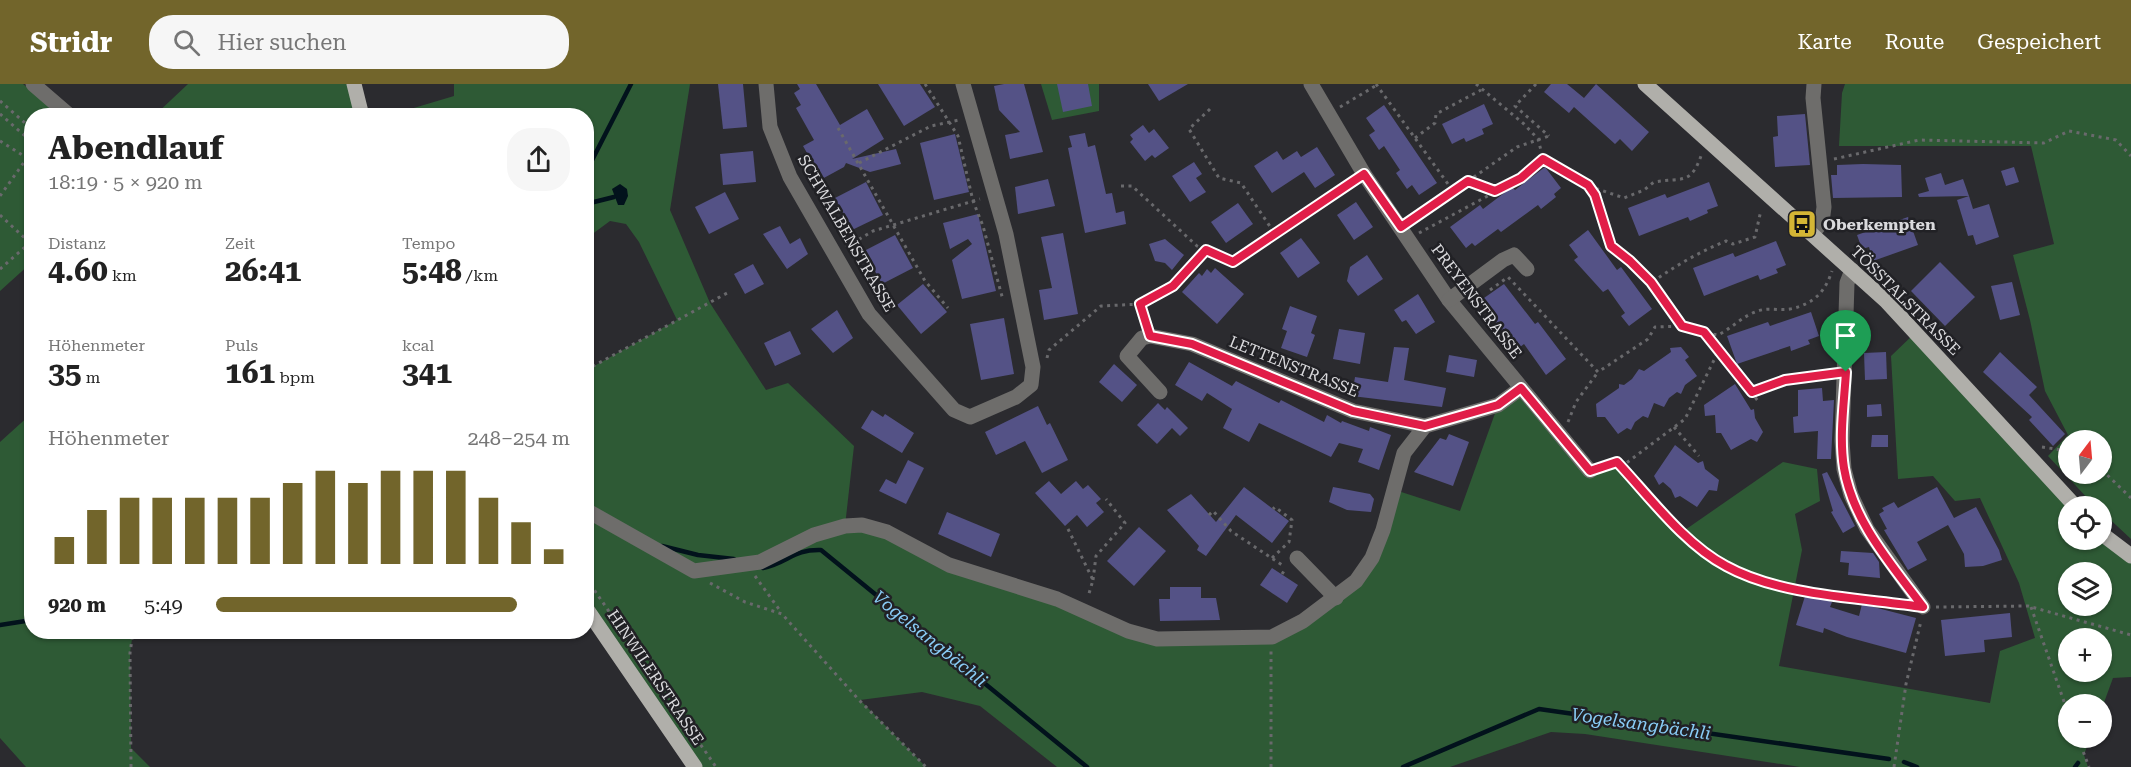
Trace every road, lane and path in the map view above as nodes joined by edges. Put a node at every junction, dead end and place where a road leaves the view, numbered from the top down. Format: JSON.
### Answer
{"nodes":[{"id":1,"x":33,"y":84,"type":"edge"},
{"id":2,"x":354,"y":84,"type":"edge"},
{"id":3,"x":766,"y":84,"type":"edge"},
{"id":4,"x":925,"y":84,"type":"edge"},
{"id":5,"x":963,"y":84,"type":"edge"},
{"id":6,"x":1311,"y":84,"type":"edge"},
{"id":7,"x":1377,"y":84,"type":"edge"},
{"id":8,"x":1476,"y":84,"type":"edge"},
{"id":9,"x":1536,"y":84,"type":"edge"},
{"id":10,"x":1645,"y":84,"type":"edge"},
{"id":11,"x":1814,"y":84,"type":"edge"},
{"id":12,"x":1481,"y":90,"type":"junction"},
{"id":13,"x":0,"y":101,"type":"edge"},
{"id":14,"x":61,"y":108,"type":"edge"},
{"id":15,"x":360,"y":108,"type":"edge"},
{"id":16,"x":1210,"y":109,"type":"dead end"},
{"id":17,"x":0,"y":114,"type":"edge"},
{"id":18,"x":1329,"y":114,"type":"junction"},
{"id":19,"x":972,"y":118,"type":"junction"},
{"id":20,"x":950,"y":121,"type":"junction"},
{"id":21,"x":24,"y":122,"type":"edge"},
{"id":22,"x":838,"y":128,"type":"dead end"},
{"id":23,"x":24,"y":135,"type":"edge"},
{"id":24,"x":1415,"y":138,"type":"junction"},
{"id":25,"x":1538,"y":139,"type":"junction"},
{"id":26,"x":0,"y":141,"type":"edge"},
{"id":27,"x":1703,"y":151,"type":"dead end"},
{"id":28,"x":24,"y":156,"type":"edge"},
{"id":29,"x":2131,"y":156,"type":"edge"},
{"id":30,"x":1543,"y":159,"type":"junction"},
{"id":31,"x":24,"y":160,"type":"edge"},
{"id":32,"x":860,"y":163,"type":"junction"},
{"id":33,"x":1820,"y":172,"type":"junction"},
{"id":34,"x":1364,"y":174,"type":"junction"},
{"id":35,"x":1468,"y":181,"type":"junction"},
{"id":36,"x":1588,"y":185,"type":"junction"},
{"id":37,"x":1121,"y":186,"type":"dead end"},
{"id":38,"x":1495,"y":191,"type":"junction"},
{"id":39,"x":994,"y":194,"type":"junction"},
{"id":40,"x":1449,"y":194,"type":"junction"},
{"id":41,"x":0,"y":196,"type":"edge"},
{"id":42,"x":973,"y":201,"type":"junction"},
{"id":43,"x":1761,"y":210,"type":"dead end"},
{"id":44,"x":0,"y":215,"type":"edge"},
{"id":45,"x":893,"y":225,"type":"junction"},
{"id":46,"x":1405,"y":233,"type":"junction"},
{"id":47,"x":1275,"y":234,"type":"junction"},
{"id":48,"x":1812,"y":234,"type":"junction"},
{"id":49,"x":24,"y":236,"type":"edge"},
{"id":50,"x":24,"y":248,"type":"edge"},
{"id":51,"x":1206,"y":250,"type":"junction"},
{"id":52,"x":834,"y":254,"type":"junction"},
{"id":53,"x":0,"y":269,"type":"edge"},
{"id":54,"x":1527,"y":269,"type":"dead end"},
{"id":55,"x":1833,"y":270,"type":"dead end"},
{"id":56,"x":1852,"y":270,"type":"junction"},
{"id":57,"x":1651,"y":282,"type":"junction"},
{"id":58,"x":1488,"y":291,"type":"dead end"},
{"id":59,"x":729,"y":292,"type":"dead end"},
{"id":60,"x":1449,"y":300,"type":"junction"},
{"id":61,"x":1008,"y":303,"type":"dead end"},
{"id":62,"x":1140,"y":304,"type":"junction"},
{"id":63,"x":948,"y":308,"type":"dead end"},
{"id":64,"x":1682,"y":326,"type":"junction"},
{"id":65,"x":1704,"y":332,"type":"junction"},
{"id":66,"x":1150,"y":336,"type":"junction"},
{"id":67,"x":1719,"y":350,"type":"junction"},
{"id":68,"x":1046,"y":361,"type":"dead end"},
{"id":69,"x":594,"y":366,"type":"edge"},
{"id":70,"x":1598,"y":372,"type":"junction"},
{"id":71,"x":1846,"y":372,"type":"junction"},
{"id":72,"x":1521,"y":388,"type":"junction"},
{"id":73,"x":1752,"y":392,"type":"junction"},
{"id":74,"x":1160,"y":393,"type":"dead end"},
{"id":75,"x":1758,"y":401,"type":"dead end"},
{"id":76,"x":1425,"y":426,"type":"junction"},
{"id":77,"x":1674,"y":427,"type":"junction"},
{"id":78,"x":1562,"y":438,"type":"junction"},
{"id":79,"x":2032,"y":445,"type":"dead end"},
{"id":80,"x":2058,"y":449,"type":"edge"},
{"id":81,"x":1699,"y":456,"type":"dead end"},
{"id":82,"x":1621,"y":467,"type":"junction"},
{"id":83,"x":1590,"y":471,"type":"joint"},
{"id":84,"x":2112,"y":480,"type":"edge"},
{"id":85,"x":2066,"y":496,"type":"edge"},
{"id":86,"x":2131,"y":498,"type":"edge"},
{"id":87,"x":1106,"y":499,"type":"dead end"},
{"id":88,"x":1273,"y":509,"type":"dead end"},
{"id":89,"x":1209,"y":514,"type":"dead end"},
{"id":90,"x":594,"y":515,"type":"edge"},
{"id":91,"x":1068,"y":529,"type":"dead end"},
{"id":92,"x":2112,"y":542,"type":"edge"},
{"id":93,"x":2131,"y":556,"type":"edge"},
{"id":94,"x":1272,"y":558,"type":"junction"},
{"id":95,"x":1292,"y":563,"type":"junction"},
{"id":96,"x":747,"y":565,"type":"junction"},
{"id":97,"x":694,"y":571,"type":"junction"},
{"id":98,"x":1282,"y":574,"type":"dead end"},
{"id":99,"x":1093,"y":580,"type":"junction"},
{"id":100,"x":594,"y":590,"type":"edge"},
{"id":101,"x":1336,"y":598,"type":"junction"},
{"id":102,"x":1923,"y":607,"type":"junction"},
{"id":103,"x":2031,"y":607,"type":"junction"},
{"id":104,"x":1084,"y":610,"type":"junction"},
{"id":105,"x":782,"y":614,"type":"junction"},
{"id":106,"x":594,"y":620,"type":"edge"},
{"id":107,"x":2131,"y":635,"type":"edge"},
{"id":108,"x":1272,"y":637,"type":"junction"},
{"id":109,"x":132,"y":639,"type":"edge"},
{"id":110,"x":2061,"y":694,"type":"edge"},
{"id":111,"x":2082,"y":748,"type":"edge"},
{"id":112,"x":131,"y":767,"type":"edge"},
{"id":113,"x":695,"y":767,"type":"edge"},
{"id":114,"x":716,"y":767,"type":"edge"},
{"id":115,"x":926,"y":767,"type":"edge"},
{"id":116,"x":1271,"y":767,"type":"edge"},
{"id":117,"x":1894,"y":767,"type":"edge"},
{"id":118,"x":2089,"y":767,"type":"edge"}],
"edges":[{"from":1,"to":14,"type":"street"},
{"from":2,"to":15,"type":"main road"},
{"from":3,"to":52,"type":"street","name":"SCHWALBENSTRASSE"},
{"from":4,"to":20,"type":"path"},
{"from":5,"to":19,"type":"street","name":"SCHWALBENSTRASSE"},
{"from":6,"to":18,"type":"street","name":"PREYENSTRASSE"},
{"from":7,"to":18,"type":"path"},
{"from":7,"to":24,"type":"path"},
{"from":8,"to":12,"type":"path"},
{"from":9,"to":25,"type":"path"},
{"from":10,"to":48,"type":"main road","name":"TÖSSTALSTRASSE"},
{"from":11,"to":33,"type":"street"},
{"from":12,"to":24,"type":"path"},
{"from":12,"to":25,"type":"path"},
{"from":13,"to":21,"type":"path"},
{"from":16,"to":47,"type":"path"},
{"from":17,"to":23,"type":"path"},
{"from":18,"to":34,"type":"street","name":"PREYENSTRASSE"},
{"from":19,"to":20,"type":"path"},
{"from":19,"to":39,"type":"street","name":"SCHWALBENSTRASSE"},
{"from":20,"to":32,"type":"path"},
{"from":20,"to":42,"type":"path"},
{"from":22,"to":32,"type":"path"},
{"from":24,"to":40,"type":"path"},
{"from":25,"to":30,"type":"path"},
{"from":25,"to":35,"type":"path"},
{"from":26,"to":28,"type":"path"},
{"from":27,"to":36,"type":"path"},
{"from":29,"to":33,"type":"path"},
{"from":30,"to":36,"type":"path"},
{"from":30,"to":38,"type":"path"},
{"from":31,"to":41,"type":"path"},
{"from":32,"to":45,"type":"path"},
{"from":33,"to":48,"type":"street"},
{"from":34,"to":46,"type":"street","name":"PREYENSTRASSE"},
{"from":34,"to":47,"type":"path"},
{"from":35,"to":38,"type":"path"},
{"from":35,"to":40,"type":"path"},
{"from":36,"to":57,"type":"path"},
{"from":37,"to":51,"type":"path"},
{"from":38,"to":46,"type":"path"},
{"from":39,"to":42,"type":"path"},
{"from":39,"to":52,"type":"street","name":"SCHWALBENSTRASSE"},
{"from":40,"to":46,"type":"path"},
{"from":42,"to":45,"type":"path"},
{"from":42,"to":61,"type":"path"},
{"from":43,"to":57,"type":"path"},
{"from":44,"to":49,"type":"path"},
{"from":45,"to":52,"type":"path"},
{"from":45,"to":63,"type":"path"},
{"from":46,"to":60,"type":"street","name":"PREYENSTRASSE"},
{"from":47,"to":51,"type":"path"},
{"from":48,"to":56,"type":"main road","name":"TÖSSTALSTRASSE"},
{"from":50,"to":53,"type":"path"},
{"from":51,"to":62,"type":"path"},
{"from":54,"to":60,"type":"street"},
{"from":55,"to":65,"type":"path"},
{"from":56,"to":71,"type":"street"},
{"from":56,"to":85,"type":"main road","name":"TÖSSTALSTRASSE"},
{"from":57,"to":64,"type":"path"},
{"from":58,"to":70,"type":"path"},
{"from":59,"to":69,"type":"path"},
{"from":60,"to":72,"type":"street","name":"PREYENSTRASSE"},
{"from":62,"to":66,"type":"path"},
{"from":62,"to":68,"type":"path"},
{"from":64,"to":65,"type":"path"},
{"from":64,"to":70,"type":"path"},
{"from":65,"to":67,"type":"path"},
{"from":66,"to":74,"type":"street"},
{"from":66,"to":76,"type":"street","name":"LETTENSTRASSE"},
{"from":67,"to":73,"type":"path"},
{"from":67,"to":77,"type":"path"},
{"from":70,"to":78,"type":"path"},
{"from":71,"to":73,"type":"path"},
{"from":71,"to":102,"type":"street"},
{"from":72,"to":76,"type":"street"},
{"from":72,"to":78,"type":"street","name":"PREYENSTRASSE"},
{"from":73,"to":75,"type":"path"},
{"from":76,"to":101,"type":"street"},
{"from":77,"to":81,"type":"path"},
{"from":77,"to":82,"type":"path"},
{"from":78,"to":83,"type":"street","name":"PREYENSTRASSE"},
{"from":79,"to":80,"type":"path"},
{"from":82,"to":83,"type":"path"},
{"from":82,"to":102,"type":"path"},
{"from":84,"to":86,"type":"path"},
{"from":87,"to":99,"type":"path"},
{"from":88,"to":94,"type":"path"},
{"from":89,"to":94,"type":"path"},
{"from":90,"to":97,"type":"street"},
{"from":91,"to":99,"type":"path"},
{"from":92,"to":93,"type":"main road"},
{"from":94,"to":95,"type":"path"},
{"from":95,"to":98,"type":"path"},
{"from":95,"to":101,"type":"street"},
{"from":96,"to":97,"type":"street"},
{"from":96,"to":104,"type":"street"},
{"from":96,"to":105,"type":"path"},
{"from":97,"to":105,"type":"path"},
{"from":99,"to":104,"type":"path"},
{"from":100,"to":114,"type":"path"},
{"from":101,"to":108,"type":"street"},
{"from":102,"to":103,"type":"path"},
{"from":102,"to":117,"type":"path"},
{"from":103,"to":107,"type":"path"},
{"from":103,"to":110,"type":"path"},
{"from":104,"to":108,"type":"street"},
{"from":105,"to":115,"type":"path"},
{"from":106,"to":113,"type":"main road","name":"HINWILERSTRASSE"},
{"from":108,"to":116,"type":"path"},
{"from":109,"to":112,"type":"path"},
{"from":111,"to":118,"type":"path"}]}
